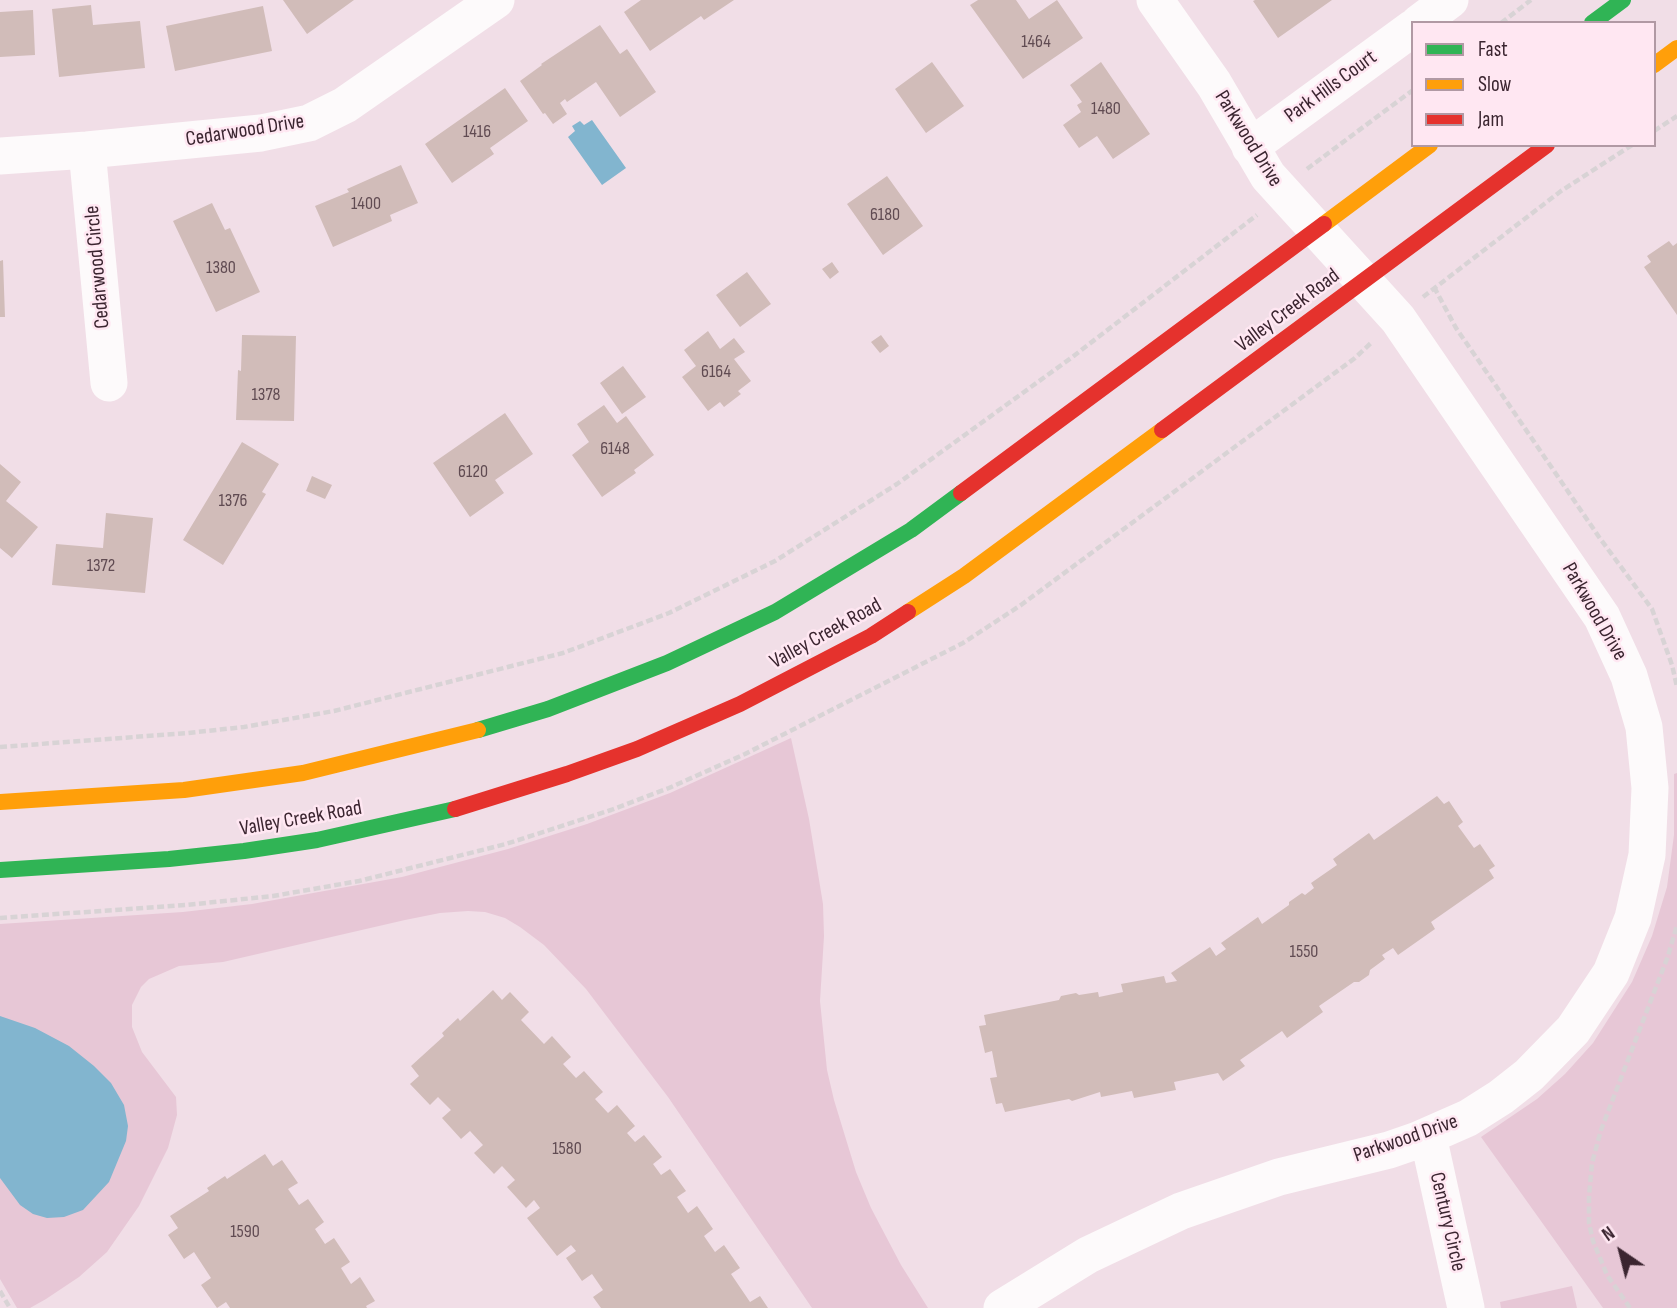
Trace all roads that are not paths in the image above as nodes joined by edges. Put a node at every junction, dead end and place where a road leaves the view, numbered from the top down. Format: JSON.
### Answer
{"nodes":[{"id":1,"x":496,"y":0,"type":"edge"},
{"id":2,"x":1155,"y":0,"type":"edge"},
{"id":3,"x":1450,"y":0,"type":"edge"},
{"id":4,"x":1623,"y":0,"type":"edge"},
{"id":5,"x":1422,"y":21,"type":"edge"},
{"id":6,"x":1595,"y":21,"type":"edge"},
{"id":7,"x":1411,"y":29,"type":"edge"},
{"id":8,"x":1677,"y":48,"type":"edge"},
{"id":9,"x":1656,"y":64,"type":"edge"},
{"id":10,"x":1250,"y":147,"type":"junction"},
{"id":11,"x":1427,"y":147,"type":"edge"},
{"id":12,"x":1543,"y":147,"type":"edge"},
{"id":13,"x":87,"y":150,"type":"junction"},
{"id":14,"x":0,"y":156,"type":"edge"},
{"id":15,"x":1317,"y":231,"type":"junction"},
{"id":16,"x":1363,"y":281,"type":"junction"},
{"id":17,"x":108,"y":383,"type":"dead end"},
{"id":18,"x":0,"y":802,"type":"edge"},
{"id":19,"x":0,"y":870,"type":"edge"},
{"id":20,"x":1427,"y":1136,"type":"junction"},
{"id":21,"x":1002,"y":1308,"type":"edge"},
{"id":22,"x":1466,"y":1308,"type":"edge"}],
"edges":[{"from":1,"to":13,"type":"street","name":"Cedarwood Drive"},
{"from":2,"to":10,"type":"street","name":"Parkwood Drive"},
{"from":3,"to":5,"type":"street"},
{"from":4,"to":6,"type":"main road"},
{"from":7,"to":10,"type":"street","name":"Park Hills Court"},
{"from":8,"to":9,"type":"main road"},
{"from":10,"to":15,"type":"street","name":"Parkwood Drive"},
{"from":11,"to":15,"type":"main road"},
{"from":12,"to":16,"type":"main road","name":"Valley Creek Road"},
{"from":13,"to":14,"type":"street","name":"Cedarwood Drive"},
{"from":13,"to":17,"type":"street","name":"Cedarwood Circle"},
{"from":15,"to":16,"type":"street","name":"Parkwood Drive"},
{"from":15,"to":18,"type":"main road"},
{"from":16,"to":19,"type":"main road","name":"Valley Creek Road"},
{"from":16,"to":20,"type":"street","name":"Parkwood Drive"},
{"from":20,"to":21,"type":"street","name":"Parkwood Drive"},
{"from":20,"to":22,"type":"street","name":"Century Circle"}]}
